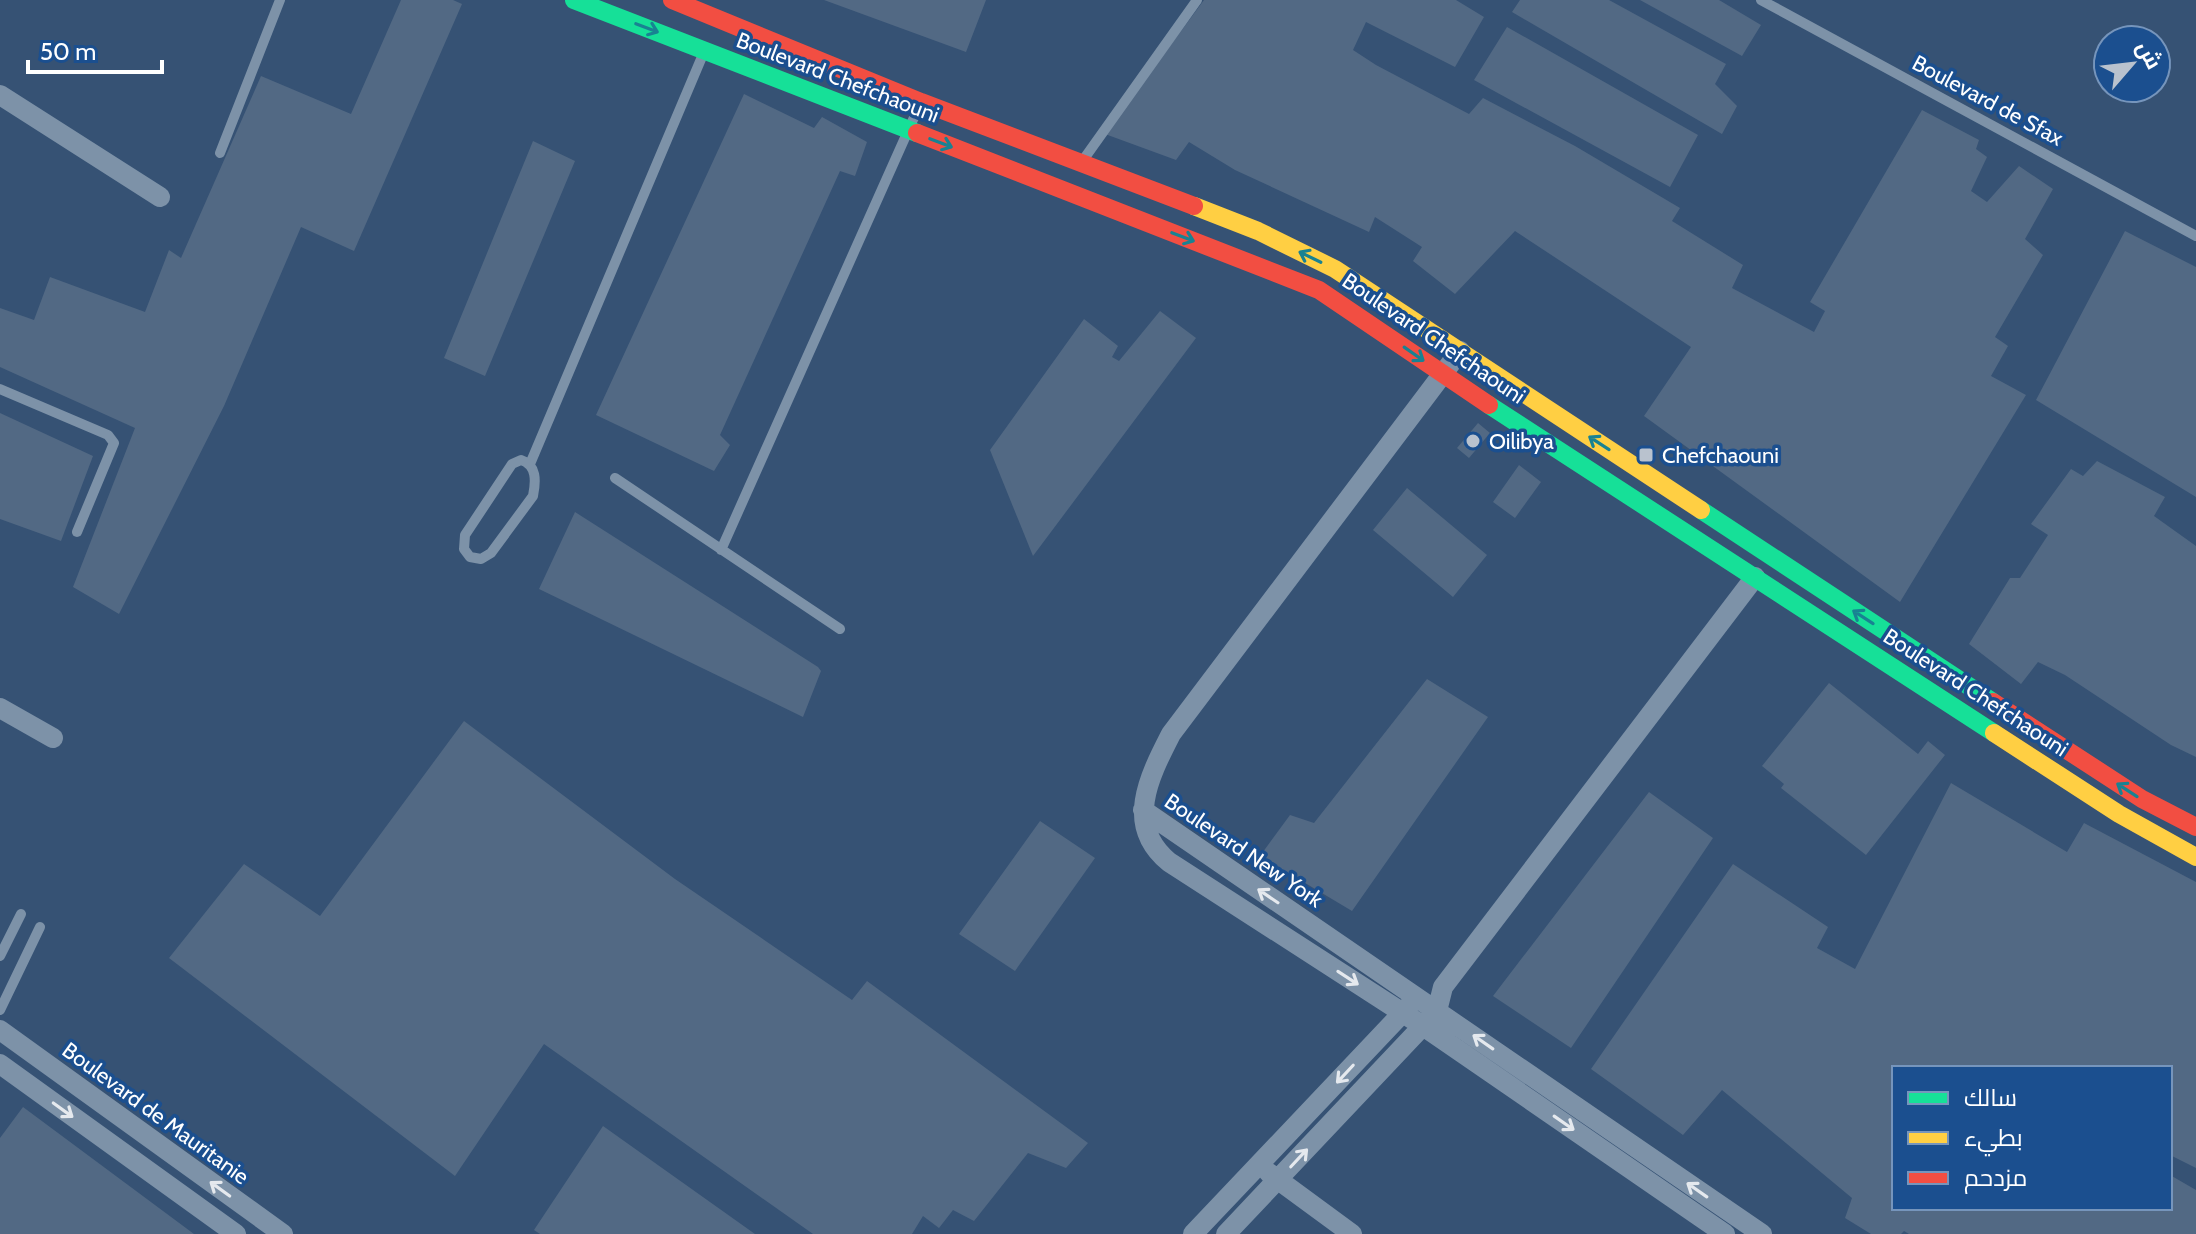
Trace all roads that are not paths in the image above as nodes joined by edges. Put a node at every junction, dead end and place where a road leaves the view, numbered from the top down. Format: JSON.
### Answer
{"nodes":[{"id":1,"x":280,"y":0,"type":"edge"},
{"id":2,"x":574,"y":0,"type":"edge"},
{"id":3,"x":672,"y":0,"type":"edge"},
{"id":4,"x":1197,"y":0,"type":"edge"},
{"id":5,"x":1761,"y":0,"type":"edge"},
{"id":6,"x":705,"y":50,"type":"junction"},
{"id":7,"x":0,"y":95,"type":"edge"},
{"id":8,"x":921,"y":102,"type":"junction"},
{"id":9,"x":910,"y":131,"type":"junction"},
{"id":10,"x":220,"y":153,"type":"dead end"},
{"id":11,"x":1080,"y":164,"type":"junction"},
{"id":12,"x":160,"y":197,"type":"dead end"},
{"id":13,"x":2196,"y":236,"type":"edge"},
{"id":14,"x":1460,"y":351,"type":"junction"},
{"id":15,"x":1443,"y":375,"type":"junction"},
{"id":16,"x":0,"y":389,"type":"edge"},
{"id":17,"x":530,"y":464,"type":"junction"},
{"id":18,"x":615,"y":478,"type":"dead end"},
{"id":19,"x":77,"y":532,"type":"dead end"},
{"id":20,"x":721,"y":550,"type":"junction"},
{"id":21,"x":1755,"y":577,"type":"junction"},
{"id":22,"x":840,"y":629,"type":"dead end"},
{"id":23,"x":0,"y":708,"type":"edge"},
{"id":24,"x":53,"y":738,"type":"dead end"},
{"id":25,"x":1143,"y":810,"type":"junction"},
{"id":26,"x":2196,"y":827,"type":"edge"},
{"id":27,"x":2196,"y":857,"type":"edge"},
{"id":28,"x":21,"y":914,"type":"dead end"},
{"id":29,"x":40,"y":927,"type":"dead end"},
{"id":30,"x":0,"y":956,"type":"edge"},
{"id":31,"x":1443,"y":987,"type":"junction"},
{"id":32,"x":1417,"y":997,"type":"junction"},
{"id":33,"x":0,"y":1010,"type":"edge"},
{"id":34,"x":1403,"y":1013,"type":"junction"},
{"id":35,"x":1430,"y":1018,"type":"junction"},
{"id":36,"x":1,"y":1036,"type":"edge"},
{"id":37,"x":0,"y":1064,"type":"edge"},
{"id":38,"x":1260,"y":1165,"type":"junction"},
{"id":39,"x":1278,"y":1180,"type":"junction"},
{"id":40,"x":236,"y":1234,"type":"edge"},
{"id":41,"x":283,"y":1234,"type":"edge"},
{"id":42,"x":1193,"y":1234,"type":"edge"},
{"id":43,"x":1226,"y":1234,"type":"edge"},
{"id":44,"x":1352,"y":1234,"type":"edge"},
{"id":45,"x":1725,"y":1234,"type":"edge"},
{"id":46,"x":1762,"y":1234,"type":"edge"}],
"edges":[{"from":1,"to":10,"type":"lane"},
{"from":2,"to":6,"type":"street","name":"Boulevard Chefchaouni","one_way":true},
{"from":3,"to":8,"type":"street","name":"Boulevard Chefchaouni"},
{"from":4,"to":11,"type":"lane"},
{"from":5,"to":13,"type":"lane","name":"Boulevard de Sfax"},
{"from":6,"to":9,"type":"street","name":"Boulevard Chefchaouni"},
{"from":6,"to":17,"type":"lane"},
{"from":7,"to":12,"type":"street"},
{"from":8,"to":9,"type":"lane"},
{"from":8,"to":11,"type":"street","name":"Boulevard Chefchaouni"},
{"from":9,"to":15,"type":"street","name":"Boulevard Chefchaouni","one_way":true},
{"from":9,"to":20,"type":"lane"},
{"from":14,"to":11,"type":"street","name":"Boulevard Chefchaouni","one_way":true},
{"from":14,"to":15,"type":"street"},
{"from":26,"to":14,"type":"street","name":"Boulevard Chefchaouni","one_way":true},
{"from":15,"to":21,"type":"street","name":"Boulevard Chefchaouni"},
{"from":15,"to":25,"type":"street"},
{"from":16,"to":19,"type":"lane"},
{"from":17,"to":17,"type":"lane"},
{"from":18,"to":20,"type":"lane"},
{"from":20,"to":22,"type":"lane"},
{"from":21,"to":27,"type":"street","name":"Boulevard Chefchaouni"},
{"from":21,"to":31,"type":"street"},
{"from":23,"to":24,"type":"street"},
{"from":32,"to":25,"type":"street","name":"Boulevard New York","one_way":true},
{"from":25,"to":34,"type":"street","name":"Boulevard New York","one_way":true},
{"from":28,"to":30,"type":"lane"},
{"from":29,"to":33,"type":"lane"},
{"from":31,"to":32,"type":"street"},
{"from":31,"to":35,"type":"street"},
{"from":32,"to":34,"type":"street"},
{"from":32,"to":35,"type":"street","name":"Boulevard New York"},
{"from":34,"to":35,"type":"street","name":"Boulevard New York"},
{"from":34,"to":38,"type":"street","one_way":true},
{"from":39,"to":35,"type":"street","one_way":true},
{"from":35,"to":45,"type":"street","name":"Boulevard New York","one_way":true},
{"from":46,"to":35,"type":"street","name":"Boulevard New York","one_way":true},
{"from":41,"to":36,"type":"street","name":"Boulevard de Mauritanie","one_way":true},
{"from":37,"to":40,"type":"street","one_way":true},
{"from":38,"to":39,"type":"street"},
{"from":38,"to":42,"type":"street"},
{"from":39,"to":43,"type":"street"},
{"from":39,"to":44,"type":"street"}]}
